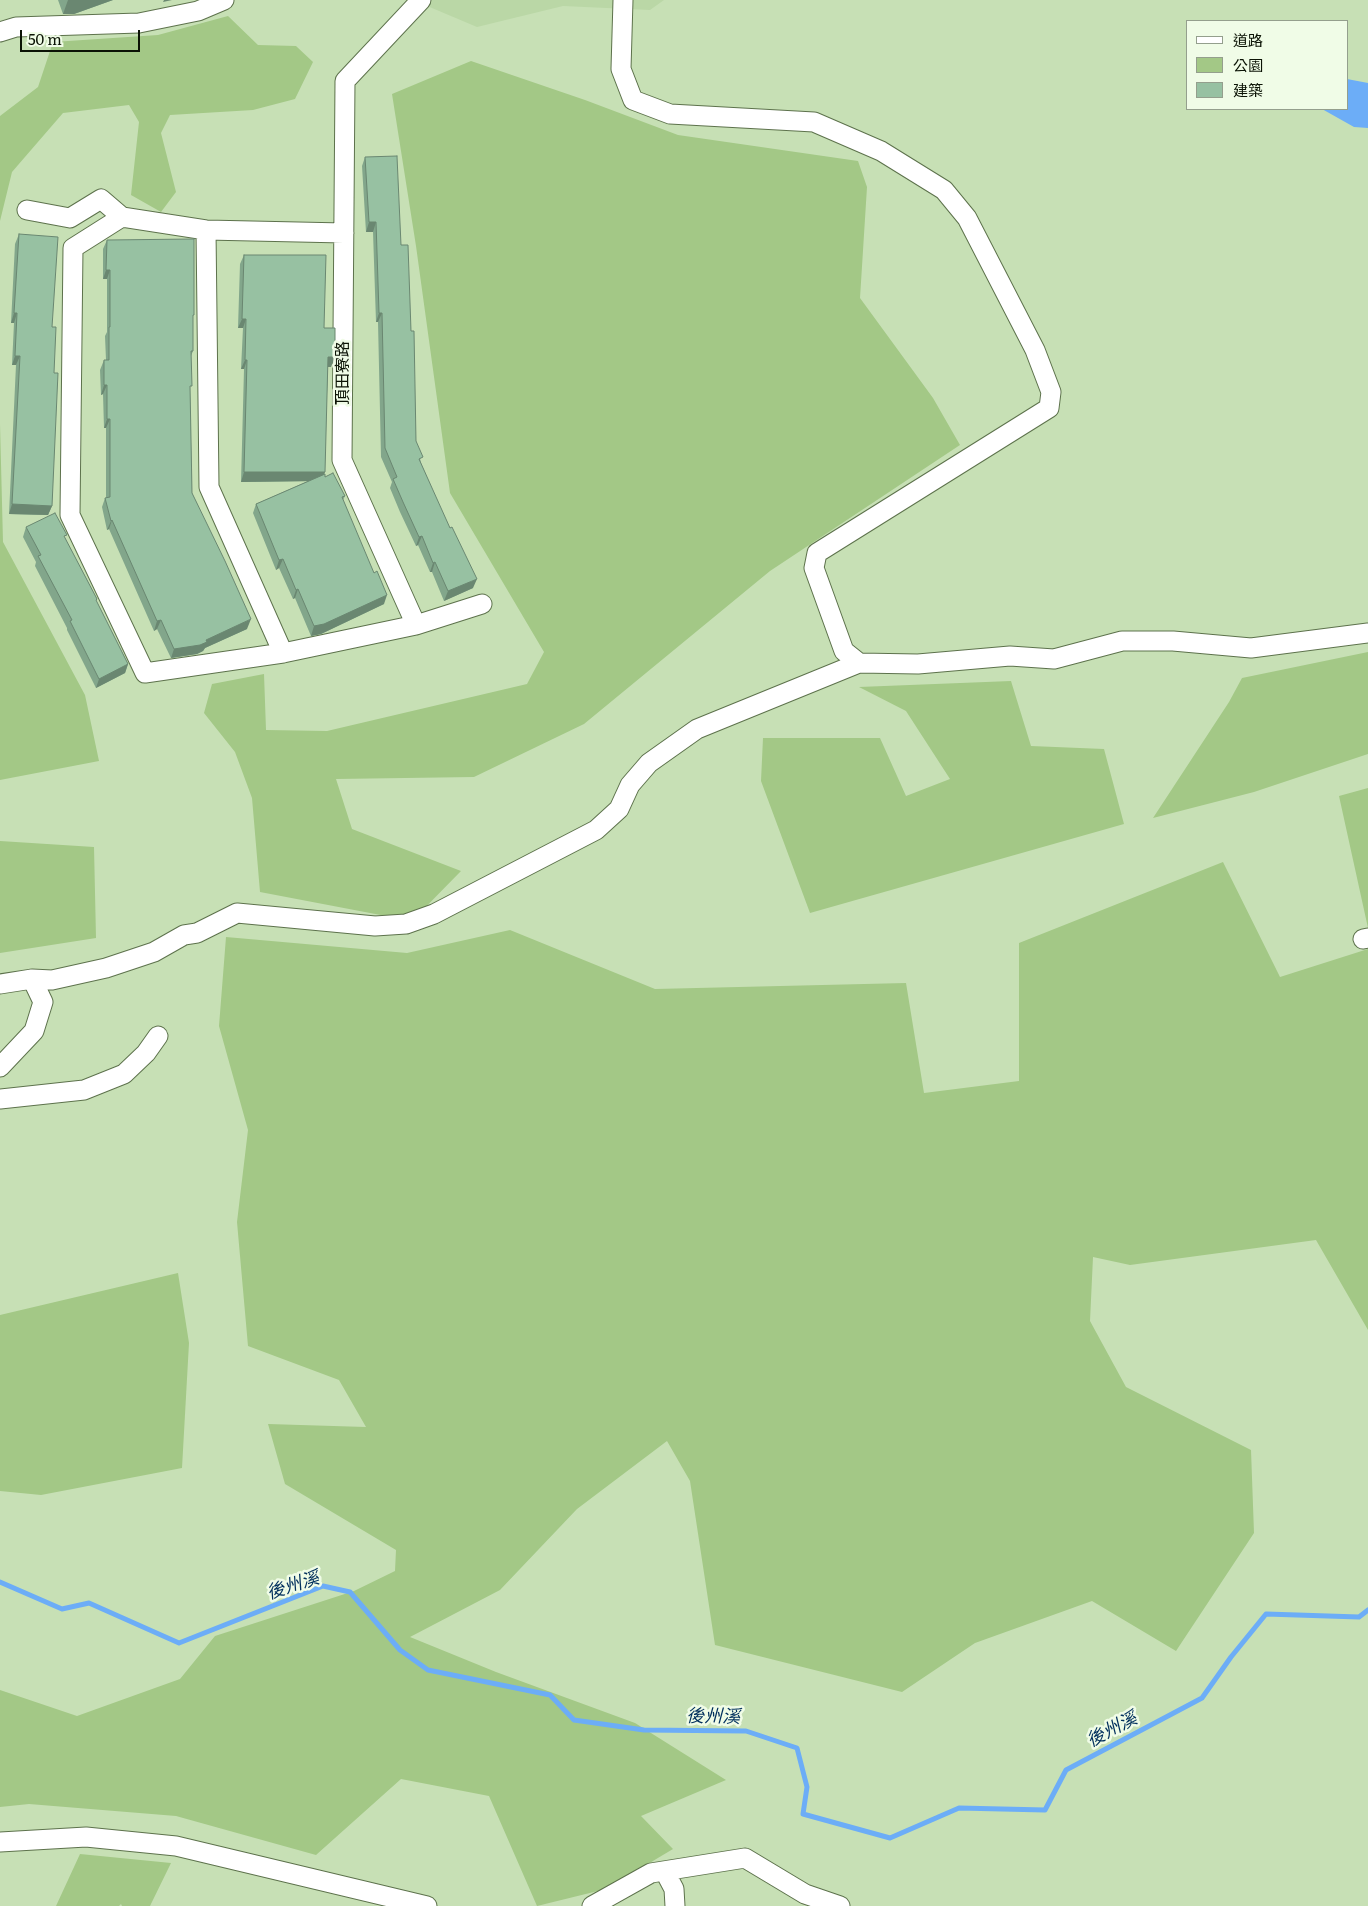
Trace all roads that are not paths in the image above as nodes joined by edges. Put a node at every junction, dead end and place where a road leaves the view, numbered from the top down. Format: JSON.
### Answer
{"nodes":[{"id":1,"x":224,"y":0,"type":"edge"},
{"id":2,"x":421,"y":0,"type":"edge"},
{"id":3,"x":623,"y":0,"type":"edge"},
{"id":4,"x":0,"y":32,"type":"edge"},
{"id":5,"x":27,"y":210,"type":"dead end"},
{"id":6,"x":122,"y":217,"type":"junction"},
{"id":7,"x":206,"y":230,"type":"junction"},
{"id":8,"x":344,"y":233,"type":"junction"},
{"id":9,"x":482,"y":604,"type":"dead end"},
{"id":10,"x":416,"y":625,"type":"junction"},
{"id":11,"x":1368,"y":633,"type":"edge"},
{"id":12,"x":283,"y":653,"type":"junction"},
{"id":13,"x":859,"y":663,"type":"junction"},
{"id":14,"x":32,"y":979,"type":"junction"},
{"id":15,"x":0,"y":984,"type":"edge"},
{"id":16,"x":158,"y":1036,"type":"dead end"},
{"id":17,"x":0,"y":1067,"type":"edge"},
{"id":18,"x":0,"y":1099,"type":"edge"},
{"id":19,"x":0,"y":1842,"type":"edge"},
{"id":20,"x":665,"y":1872,"type":"junction"},
{"id":21,"x":427,"y":1906,"type":"edge"},
{"id":22,"x":592,"y":1906,"type":"edge"},
{"id":23,"x":676,"y":1906,"type":"edge"},
{"id":24,"x":840,"y":1906,"type":"edge"}],
"edges":[{"from":1,"to":4,"type":"street"},
{"from":2,"to":8,"type":"street","name":"頂田寮路"},
{"from":3,"to":13,"type":"street"},
{"from":5,"to":6,"type":"street"},
{"from":6,"to":7,"type":"street"},
{"from":6,"to":12,"type":"street"},
{"from":7,"to":8,"type":"street"},
{"from":7,"to":12,"type":"street"},
{"from":8,"to":10,"type":"street","name":"頂田寮路"},
{"from":9,"to":10,"type":"street"},
{"from":10,"to":12,"type":"street"},
{"from":11,"to":13,"type":"street"},
{"from":13,"to":14,"type":"street"},
{"from":14,"to":15,"type":"street"},
{"from":14,"to":17,"type":"street"},
{"from":16,"to":18,"type":"street"},
{"from":19,"to":21,"type":"street"},
{"from":20,"to":22,"type":"street"},
{"from":20,"to":23,"type":"street"},
{"from":20,"to":24,"type":"street"}]}
